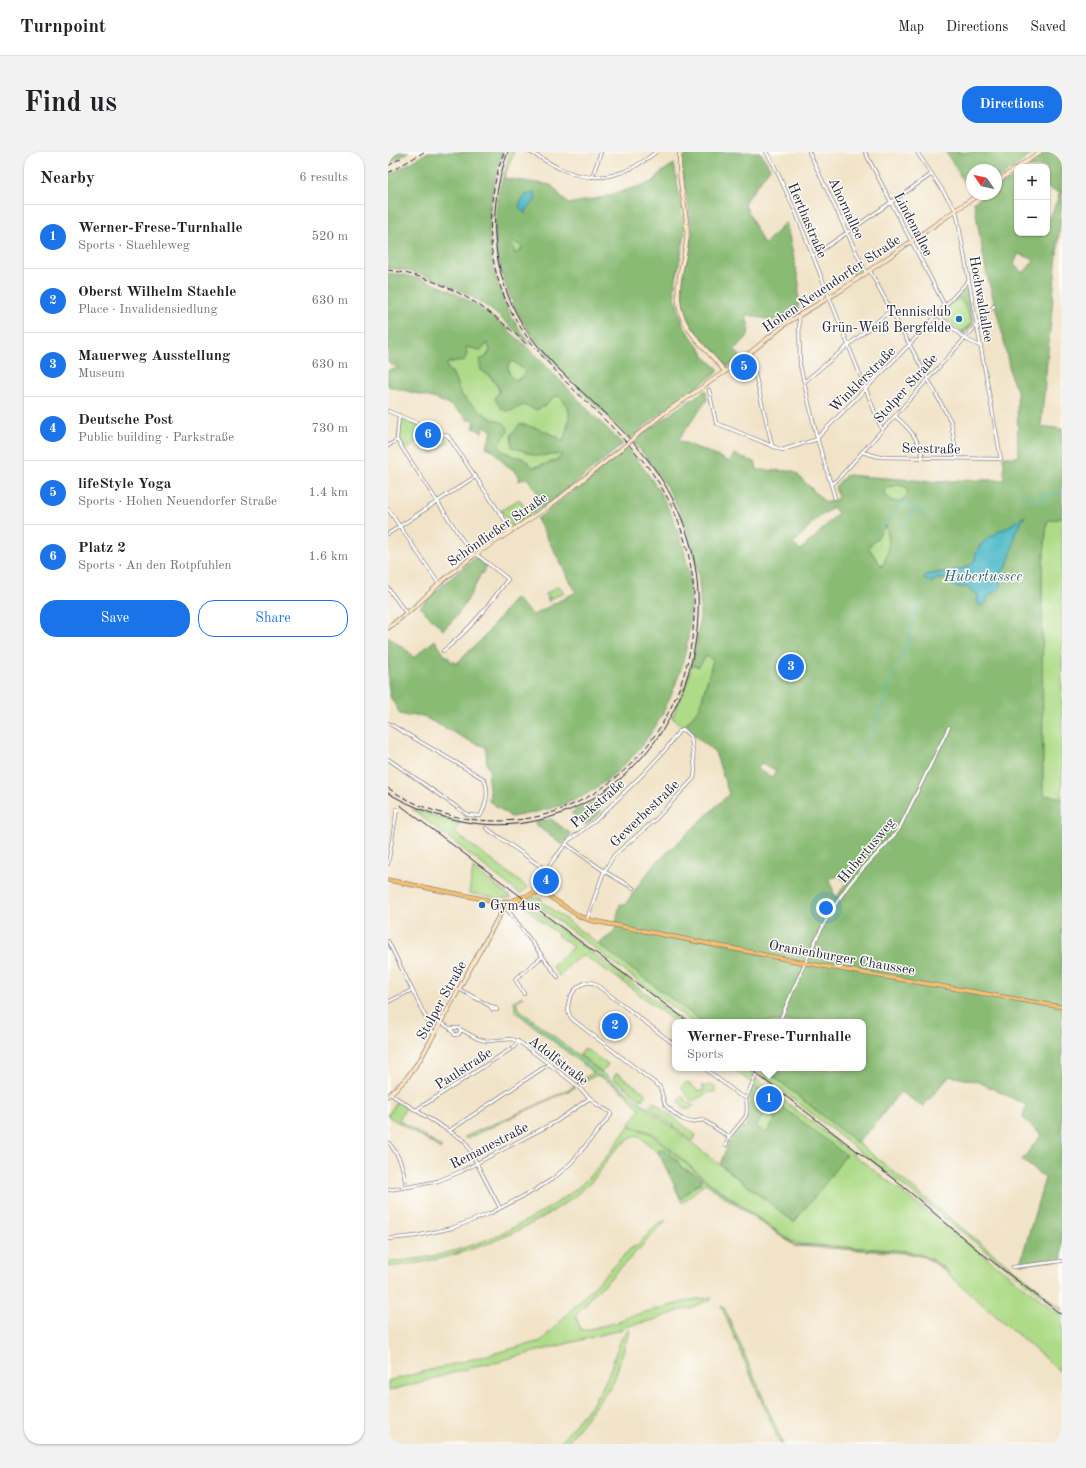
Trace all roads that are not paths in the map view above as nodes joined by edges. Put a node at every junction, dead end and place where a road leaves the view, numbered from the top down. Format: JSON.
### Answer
{"nodes":[{"id":1,"x":531,"y":152,"type":"edge"},
{"id":2,"x":601,"y":152,"type":"edge"},
{"id":3,"x":656,"y":152,"type":"edge"},
{"id":4,"x":680,"y":152,"type":"edge"},
{"id":5,"x":766,"y":152,"type":"edge"},
{"id":6,"x":809,"y":152,"type":"edge"},
{"id":7,"x":865,"y":152,"type":"edge"},
{"id":8,"x":917,"y":152,"type":"edge"},
{"id":9,"x":1040,"y":152,"type":"edge"},
{"id":10,"x":1024,"y":164,"type":"edge"},
{"id":11,"x":1014,"y":171,"type":"edge"},
{"id":12,"x":932,"y":174,"type":"junction"},
{"id":13,"x":592,"y":177,"type":"junction"},
{"id":14,"x":1002,"y":178,"type":"edge"},
{"id":15,"x":970,"y":200,"type":"edge"},
{"id":16,"x":891,"y":202,"type":"junction"},
{"id":17,"x":956,"y":210,"type":"junction"},
{"id":18,"x":847,"y":232,"type":"junction"},
{"id":19,"x":911,"y":242,"type":"junction"},
{"id":20,"x":813,"y":256,"type":"junction"},
{"id":21,"x":868,"y":272,"type":"junction"},
{"id":22,"x":969,"y":280,"type":"junction"},
{"id":23,"x":829,"y":298,"type":"junction"},
{"id":24,"x":945,"y":306,"type":"junction"},
{"id":25,"x":994,"y":306,"type":"dead end"},
{"id":26,"x":891,"y":310,"type":"junction"},
{"id":27,"x":937,"y":314,"type":"junction"},
{"id":28,"x":799,"y":315,"type":"junction"},
{"id":29,"x":976,"y":325,"type":"junction"},
{"id":30,"x":965,"y":339,"type":"junction"},
{"id":31,"x":909,"y":345,"type":"junction"},
{"id":32,"x":848,"y":346,"type":"junction"},
{"id":33,"x":980,"y":346,"type":"junction"},
{"id":34,"x":750,"y":353,"type":"junction"},
{"id":35,"x":725,"y":372,"type":"junction"},
{"id":36,"x":928,"y":379,"type":"junction"},
{"id":37,"x":804,"y":382,"type":"junction"},
{"id":38,"x":866,"y":389,"type":"junction"},
{"id":39,"x":709,"y":390,"type":"dead end"},
{"id":40,"x":388,"y":411,"type":"edge"},
{"id":41,"x":399,"y":415,"type":"junction"},
{"id":42,"x":895,"y":416,"type":"junction"},
{"id":43,"x":882,"y":430,"type":"junction"},
{"id":44,"x":818,"y":438,"type":"junction"},
{"id":45,"x":397,"y":440,"type":"junction"},
{"id":46,"x":388,"y":446,"type":"edge"},
{"id":47,"x":772,"y":446,"type":"junction"},
{"id":48,"x":620,"y":450,"type":"joint"},
{"id":49,"x":862,"y":452,"type":"junction"},
{"id":50,"x":923,"y":458,"type":"junction"},
{"id":51,"x":957,"y":458,"type":"junction"},
{"id":52,"x":1001,"y":460,"type":"joint"},
{"id":53,"x":476,"y":476,"type":"junction"},
{"id":54,"x":831,"y":484,"type":"junction"},
{"id":55,"x":835,"y":498,"type":"dead end"},
{"id":56,"x":438,"y":502,"type":"junction"},
{"id":57,"x":388,"y":509,"type":"edge"},
{"id":58,"x":400,"y":526,"type":"junction"},
{"id":59,"x":512,"y":531,"type":"junction"},
{"id":60,"x":388,"y":534,"type":"edge"},
{"id":61,"x":474,"y":555,"type":"junction"},
{"id":62,"x":439,"y":584,"type":"junction"},
{"id":63,"x":388,"y":588,"type":"edge"},
{"id":64,"x":406,"y":614,"type":"junction"},
{"id":65,"x":388,"y":628,"type":"edge"},
{"id":66,"x":443,"y":651,"type":"dead end"},
{"id":67,"x":388,"y":723,"type":"edge"},
{"id":68,"x":949,"y":728,"type":"dead end"},
{"id":69,"x":680,"y":731,"type":"joint"},
{"id":70,"x":388,"y":760,"type":"edge"},
{"id":71,"x":398,"y":809,"type":"dead end"},
{"id":72,"x":486,"y":828,"type":"dead end"},
{"id":73,"x":566,"y":844,"type":"junction"},
{"id":74,"x":388,"y":864,"type":"edge"},
{"id":75,"x":546,"y":870,"type":"junction"},
{"id":76,"x":604,"y":871,"type":"junction"},
{"id":77,"x":388,"y":880,"type":"edge"},
{"id":78,"x":633,"y":888,"type":"dead end"},
{"id":79,"x":535,"y":894,"type":"junction"},
{"id":80,"x":483,"y":899,"type":"junction"},
{"id":81,"x":506,"y":906,"type":"junction"},
{"id":82,"x":587,"y":919,"type":"junction"},
{"id":83,"x":388,"y":941,"type":"edge"},
{"id":84,"x":542,"y":957,"type":"junction"},
{"id":85,"x":805,"y":963,"type":"junction"},
{"id":86,"x":558,"y":977,"type":"dead end"},
{"id":87,"x":459,"y":989,"type":"junction"},
{"id":88,"x":412,"y":990,"type":"junction"},
{"id":89,"x":524,"y":994,"type":"dead end"},
{"id":90,"x":388,"y":1002,"type":"edge"},
{"id":91,"x":490,"y":1006,"type":"dead end"},
{"id":92,"x":1062,"y":1007,"type":"edge"},
{"id":93,"x":781,"y":1019,"type":"edge"},
{"id":94,"x":441,"y":1023,"type":"junction"},
{"id":95,"x":450,"y":1028,"type":"junction"},
{"id":96,"x":461,"y":1030,"type":"junction"},
{"id":97,"x":435,"y":1034,"type":"junction"},
{"id":98,"x":518,"y":1041,"type":"junction"},
{"id":99,"x":672,"y":1043,"type":"edge"},
{"id":100,"x":550,"y":1064,"type":"junction"},
{"id":101,"x":708,"y":1071,"type":"edge"},
{"id":102,"x":758,"y":1071,"type":"edge"},
{"id":103,"x":389,"y":1095,"type":"edge"},
{"id":104,"x":590,"y":1098,"type":"junction"},
{"id":105,"x":746,"y":1098,"type":"junction"},
{"id":106,"x":416,"y":1110,"type":"junction"},
{"id":107,"x":449,"y":1131,"type":"junction"},
{"id":108,"x":729,"y":1137,"type":"junction"},
{"id":109,"x":388,"y":1142,"type":"edge"},
{"id":110,"x":726,"y":1145,"type":"dead end"},
{"id":111,"x":477,"y":1164,"type":"junction"},
{"id":112,"x":406,"y":1187,"type":"junction"},
{"id":113,"x":388,"y":1190,"type":"edge"},
{"id":114,"x":500,"y":1208,"type":"junction"},
{"id":115,"x":388,"y":1239,"type":"edge"},
{"id":116,"x":1062,"y":1261,"type":"edge"},
{"id":117,"x":1013,"y":1267,"type":"dead end"}],
"edges":[{"from":1,"to":13,"type":"street"},
{"from":2,"to":13,"type":"street"},
{"from":3,"to":13,"type":"street"},
{"from":4,"to":35,"type":"main road"},
{"from":5,"to":20,"type":"street","name":"Herthastraße"},
{"from":6,"to":18,"type":"street","name":"Ahornallee"},
{"from":7,"to":16,"type":"street","name":"Lindenallee"},
{"from":8,"to":12,"type":"street","name":"Hochwaldallee"},
{"from":9,"to":10,"type":"main road"},
{"from":11,"to":14,"type":"main road"},
{"from":12,"to":16,"type":"street"},
{"from":12,"to":17,"type":"street","name":"Hochwaldallee"},
{"from":15,"to":17,"type":"main road","name":"Hohen Neuendorfer Straße"},
{"from":16,"to":18,"type":"street"},
{"from":16,"to":19,"type":"street","name":"Lindenallee"},
{"from":17,"to":19,"type":"main road","name":"Hohen Neuendorfer Straße"},
{"from":17,"to":22,"type":"street","name":"Hochwaldallee"},
{"from":18,"to":20,"type":"street"},
{"from":18,"to":21,"type":"street","name":"Ahornallee"},
{"from":19,"to":21,"type":"main road","name":"Hohen Neuendorfer Straße"},
{"from":19,"to":24,"type":"street","name":"Lindenallee"},
{"from":20,"to":23,"type":"street","name":"Herthastraße"},
{"from":21,"to":23,"type":"main road","name":"Hohen Neuendorfer Straße"},
{"from":21,"to":26,"type":"street","name":"Ahornallee"},
{"from":22,"to":24,"type":"street","name":"Winklerstraße"},
{"from":22,"to":29,"type":"street","name":"Hochwaldallee"},
{"from":23,"to":28,"type":"main road","name":"Hohen Neuendorfer Straße"},
{"from":23,"to":32,"type":"street","name":"Herthastraße"},
{"from":24,"to":27,"type":"street","name":"Winklerstraße"},
{"from":25,"to":29,"type":"street","name":"Stolper Straße"},
{"from":26,"to":31,"type":"street","name":"Ahornallee"},
{"from":26,"to":32,"type":"street"},
{"from":27,"to":30,"type":"street"},
{"from":27,"to":31,"type":"street","name":"Winklerstraße"},
{"from":28,"to":34,"type":"main road","name":"Hohen Neuendorfer Straße"},
{"from":28,"to":37,"type":"street"},
{"from":29,"to":30,"type":"street","name":"Stolper Straße"},
{"from":29,"to":33,"type":"street","name":"Hochwaldallee"},
{"from":30,"to":33,"type":"street"},
{"from":30,"to":36,"type":"street","name":"Stolper Straße"},
{"from":31,"to":36,"type":"street","name":"Ahornallee"},
{"from":31,"to":38,"type":"street","name":"Winklerstraße"},
{"from":32,"to":37,"type":"street"},
{"from":32,"to":38,"type":"street","name":"Herthastraße"},
{"from":33,"to":52,"type":"street","name":"Hochwaldallee"},
{"from":34,"to":35,"type":"main road","name":"Hohen Neuendorfer Straße"},
{"from":34,"to":47,"type":"street"},
{"from":35,"to":48,"type":"main road","name":"Hohen Neuendorfer Straße","bridge":true},
{"from":36,"to":42,"type":"street","name":"Stolper Straße"},
{"from":36,"to":51,"type":"street","name":"Ahornallee"},
{"from":37,"to":44,"type":"street"},
{"from":38,"to":43,"type":"street","name":"Herthastraße"},
{"from":38,"to":44,"type":"street","name":"Winklerstraße"},
{"from":39,"to":47,"type":"street"},
{"from":40,"to":41,"type":"street"},
{"from":41,"to":45,"type":"street"},
{"from":41,"to":53,"type":"street"},
{"from":42,"to":43,"type":"street","name":"Stolper Straße"},
{"from":42,"to":50,"type":"street"},
{"from":43,"to":49,"type":"street","name":"Stolper Straße"},
{"from":44,"to":47,"type":"street"},
{"from":44,"to":54,"type":"street"},
{"from":45,"to":46,"type":"street"},
{"from":45,"to":56,"type":"street"},
{"from":48,"to":59,"type":"main road","name":"Schönfließer Straße"},
{"from":49,"to":50,"type":"street","name":"Seestraße"},
{"from":49,"to":54,"type":"street","name":"Stolper Straße"},
{"from":50,"to":51,"type":"street","name":"Seestraße"},
{"from":51,"to":52,"type":"street","name":"Seestraße"},
{"from":53,"to":56,"type":"street"},
{"from":53,"to":59,"type":"street"},
{"from":54,"to":55,"type":"street"},
{"from":56,"to":58,"type":"street"},
{"from":56,"to":61,"type":"street"},
{"from":57,"to":58,"type":"street"},
{"from":58,"to":60,"type":"street"},
{"from":58,"to":62,"type":"street"},
{"from":59,"to":61,"type":"main road","name":"Schönfließer Straße"},
{"from":61,"to":62,"type":"main road","name":"Schönfließer Straße"},
{"from":61,"to":66,"type":"street"},
{"from":62,"to":64,"type":"main road","name":"Schönfließer Straße"},
{"from":63,"to":64,"type":"street"},
{"from":64,"to":65,"type":"main road","name":"Schönfließer Straße"},
{"from":67,"to":70,"type":"street"},
{"from":68,"to":85,"type":"street","name":"Hubertusweg"},
{"from":69,"to":73,"type":"street","name":"Parkstraße"},
{"from":69,"to":76,"type":"street","name":"Gewerbestraße"},
{"from":71,"to":74,"type":"street"},
{"from":72,"to":75,"type":"street"},
{"from":73,"to":75,"type":"street","name":"Parkstraße"},
{"from":73,"to":76,"type":"street"},
{"from":75,"to":79,"type":"street","name":"Parkstraße"},
{"from":76,"to":78,"type":"street"},
{"from":76,"to":82,"type":"street","name":"Gewerbestraße"},
{"from":77,"to":80,"type":"main road"},
{"from":79,"to":81,"type":"main road"},
{"from":79,"to":82,"type":"main road","name":"Oranienburger Chaussee"},
{"from":80,"to":81,"type":"main road"},
{"from":80,"to":81,"type":"main road"},
{"from":81,"to":84,"type":"street"},
{"from":81,"to":87,"type":"main road","name":"Stolper Straße"},
{"from":82,"to":85,"type":"main road","name":"Oranienburger Chaussee"},
{"from":83,"to":88,"type":"street"},
{"from":84,"to":86,"type":"street"},
{"from":84,"to":89,"type":"street"},
{"from":85,"to":92,"type":"main road","name":"Oranienburger Chaussee"},
{"from":85,"to":93,"type":"street","name":"Hubertusweg"},
{"from":87,"to":91,"type":"street"},
{"from":87,"to":94,"type":"main road","name":"Stolper Straße"},
{"from":88,"to":90,"type":"street"},
{"from":88,"to":97,"type":"street"},
{"from":94,"to":95,"type":"street"},
{"from":94,"to":97,"type":"main road","name":"Stolper Straße"},
{"from":95,"to":96,"type":"street"},
{"from":95,"to":96,"type":"street"},
{"from":96,"to":98,"type":"street","name":"Adolfstraße"},
{"from":97,"to":103,"type":"main road","name":"Stolper Straße"},
{"from":98,"to":100,"type":"street","name":"Adolfstraße"},
{"from":98,"to":106,"type":"street","name":"Paulstraße"},
{"from":99,"to":108,"type":"street"},
{"from":100,"to":104,"type":"street","name":"Adolfstraße"},
{"from":100,"to":107,"type":"street"},
{"from":101,"to":105,"type":"street"},
{"from":102,"to":105,"type":"street"},
{"from":103,"to":106,"type":"street"},
{"from":104,"to":111,"type":"street","name":"Remanestraße"},
{"from":104,"to":114,"type":"street","name":"Adolfstraße"},
{"from":105,"to":108,"type":"street"},
{"from":106,"to":107,"type":"street"},
{"from":107,"to":111,"type":"street"},
{"from":108,"to":110,"type":"street"},
{"from":109,"to":112,"type":"street"},
{"from":111,"to":112,"type":"street","name":"Remanestraße"},
{"from":111,"to":114,"type":"street"},
{"from":112,"to":113,"type":"street","name":"Remanestraße"},
{"from":114,"to":115,"type":"street"},
{"from":116,"to":117,"type":"street"}]}
